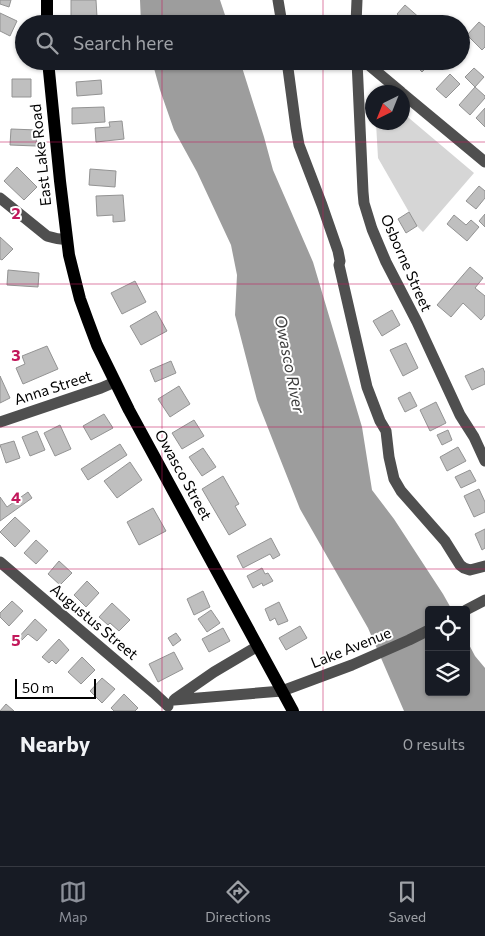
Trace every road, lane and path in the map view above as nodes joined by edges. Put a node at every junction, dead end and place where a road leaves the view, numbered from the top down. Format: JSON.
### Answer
{"nodes":[{"id":1,"x":47,"y":0,"type":"edge"},
{"id":2,"x":278,"y":0,"type":"edge"},
{"id":3,"x":357,"y":0,"type":"edge"},
{"id":4,"x":47,"y":15,"type":"edge"},
{"id":5,"x":280,"y":15,"type":"edge"},
{"id":6,"x":356,"y":15,"type":"edge"},
{"id":7,"x":49,"y":70,"type":"edge"},
{"id":8,"x":288,"y":70,"type":"edge"},
{"id":9,"x":358,"y":70,"type":"edge"},
{"id":10,"x":375,"y":70,"type":"edge"},
{"id":11,"x":392,"y":85,"type":"edge"},
{"id":12,"x":410,"y":100,"type":"edge"},
{"id":13,"x":485,"y":162,"type":"edge"},
{"id":14,"x":0,"y":198,"type":"edge"},
{"id":15,"x":67,"y":242,"type":"junction"},
{"id":16,"x":115,"y":382,"type":"junction"},
{"id":17,"x":0,"y":422,"type":"edge"},
{"id":18,"x":485,"y":461,"type":"edge"},
{"id":19,"x":0,"y":562,"type":"edge"},
{"id":20,"x":485,"y":566,"type":"edge"},
{"id":21,"x":484,"y":601,"type":"edge"},
{"id":22,"x":470,"y":608,"type":"edge"},
{"id":23,"x":425,"y":632,"type":"edge"},
{"id":24,"x":258,"y":646,"type":"junction"},
{"id":25,"x":282,"y":691,"type":"junction"},
{"id":26,"x":168,"y":706,"type":"edge"},
{"id":27,"x":293,"y":711,"type":"edge"}],
"edges":[{"from":1,"to":4,"type":"main road"},
{"from":2,"to":5,"type":"street"},
{"from":3,"to":6,"type":"street"},
{"from":7,"to":15,"type":"main road","name":"East Lake Road"},
{"from":8,"to":20,"type":"street"},
{"from":9,"to":18,"type":"street","name":"Osborne Street"},
{"from":10,"to":11,"type":"street"},
{"from":12,"to":13,"type":"street"},
{"from":14,"to":15,"type":"street"},
{"from":15,"to":16,"type":"main road","name":"Owasco Street"},
{"from":16,"to":17,"type":"street","name":"Anna Street"},
{"from":16,"to":24,"type":"main road","name":"Owasco Street"},
{"from":19,"to":26,"type":"street","name":"Augustus Street"},
{"from":21,"to":22,"type":"street"},
{"from":23,"to":25,"type":"street","name":"Lake Avenue"},
{"from":24,"to":25,"type":"main road","name":"Owasco Street"},
{"from":24,"to":26,"type":"street"},
{"from":25,"to":26,"type":"street","name":"Lake Avenue"},
{"from":25,"to":27,"type":"main road","name":"Owasco Street"}]}
